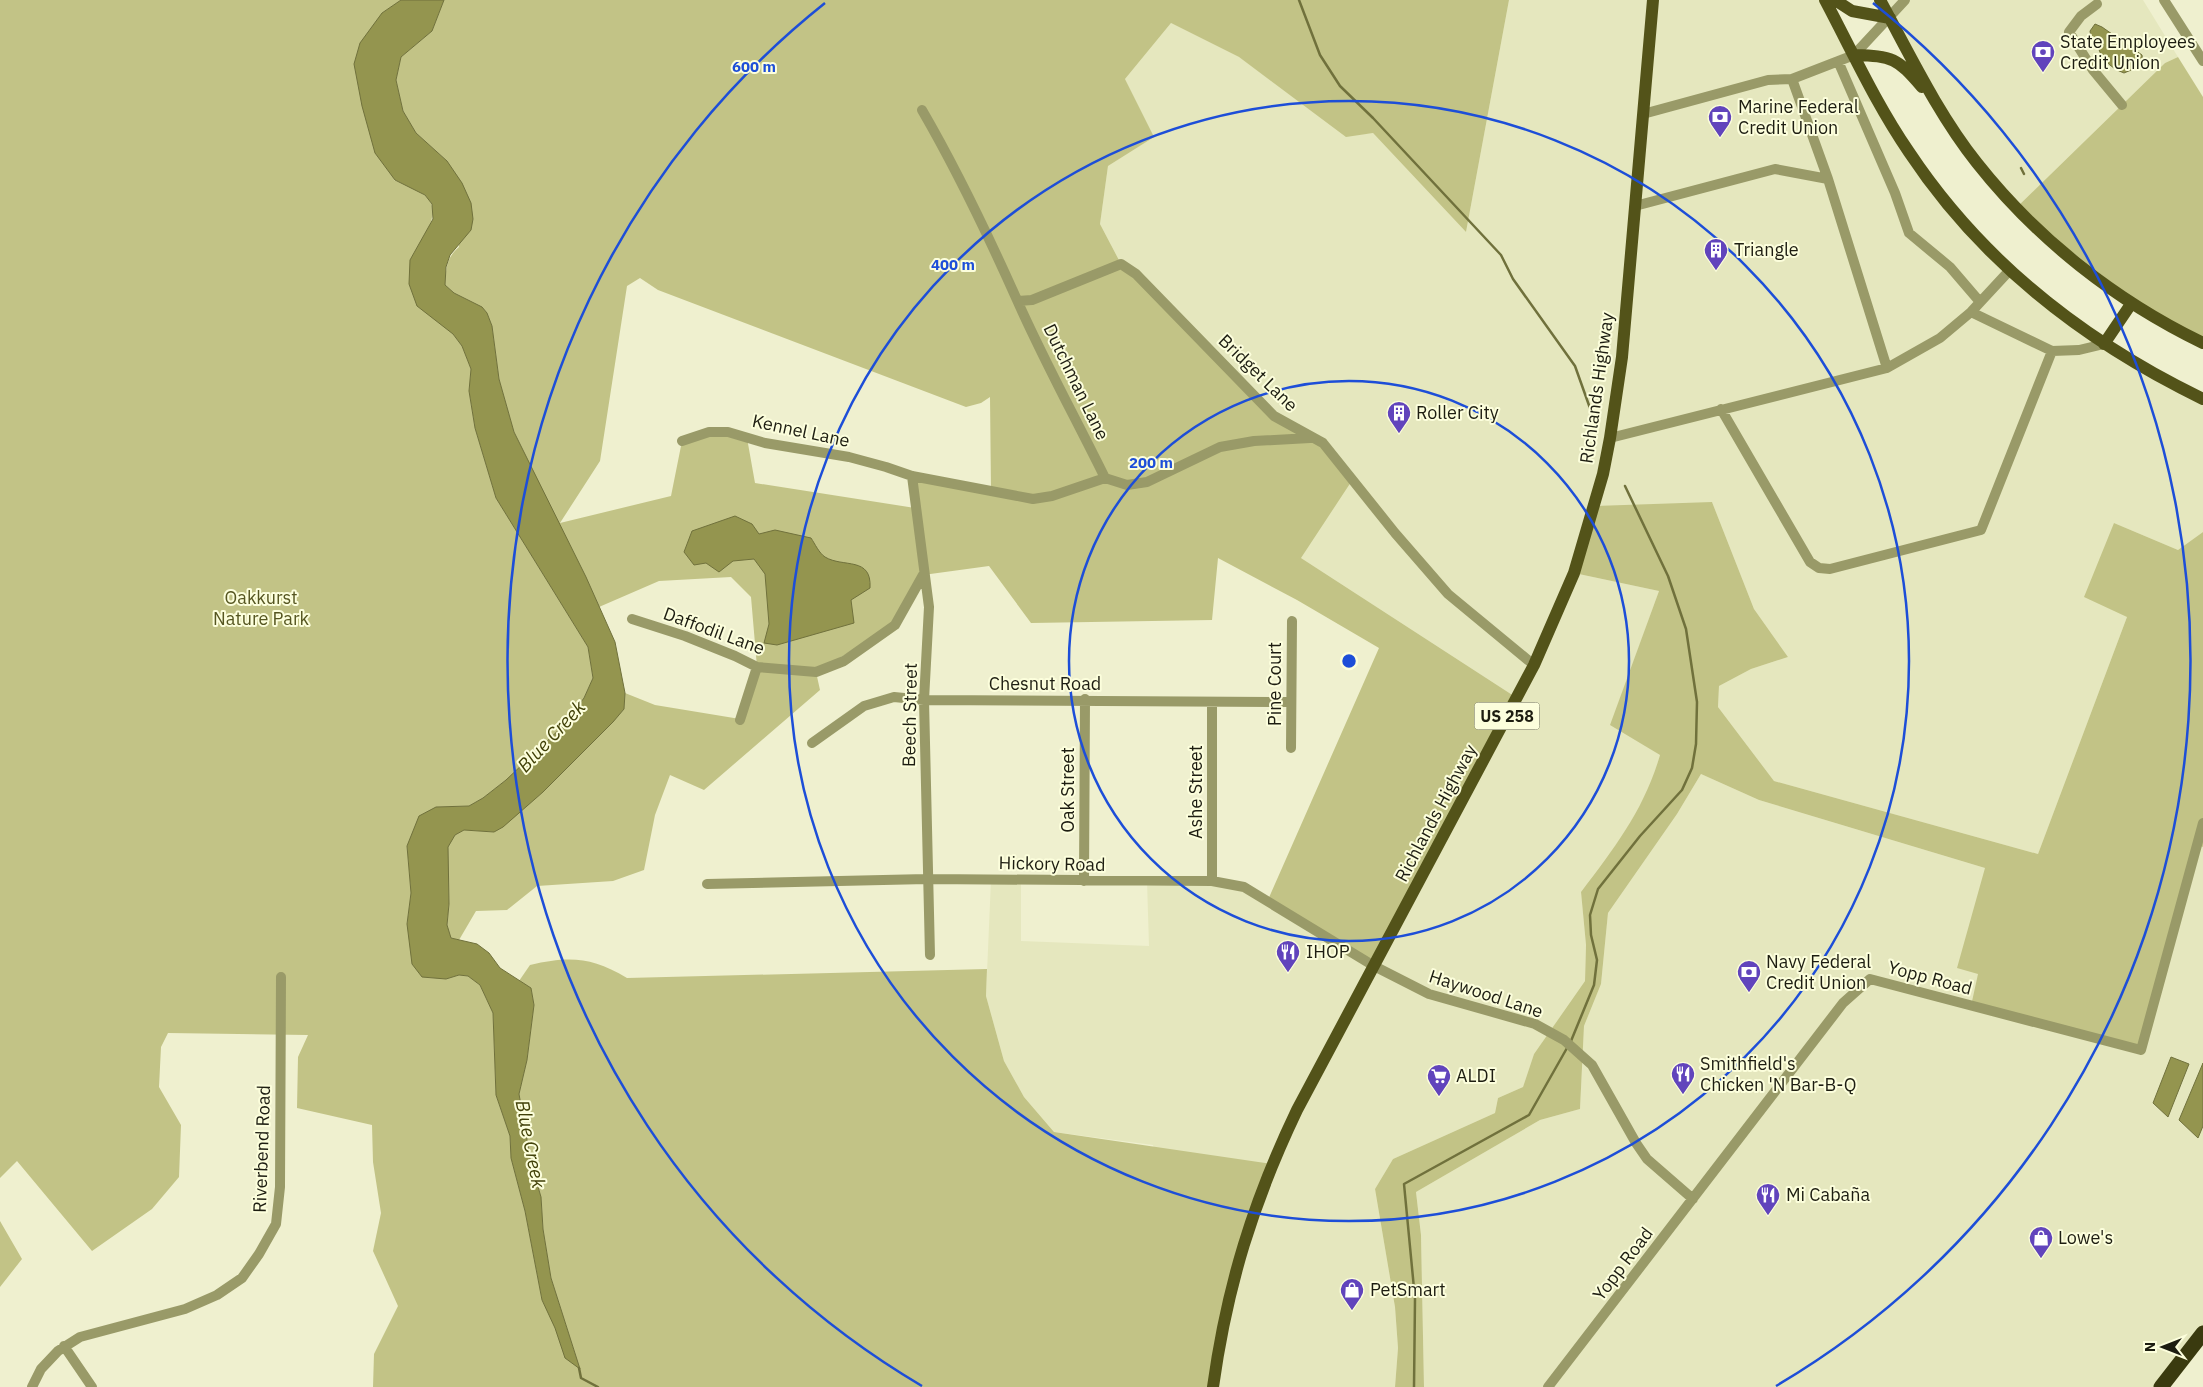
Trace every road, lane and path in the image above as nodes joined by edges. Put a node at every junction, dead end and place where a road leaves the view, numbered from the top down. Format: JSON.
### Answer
{"nodes":[{"id":1,"x":1653,"y":0,"type":"edge"},
{"id":2,"x":1825,"y":0,"type":"edge"},
{"id":3,"x":1835,"y":0,"type":"edge"},
{"id":4,"x":1880,"y":0,"type":"edge"},
{"id":5,"x":1906,"y":0,"type":"edge"},
{"id":6,"x":2164,"y":0,"type":"edge"},
{"id":7,"x":2097,"y":4,"type":"dead end"},
{"id":8,"x":1890,"y":18,"type":"junction"},
{"id":9,"x":1854,"y":55,"type":"junction"},
{"id":10,"x":1838,"y":61,"type":"junction"},
{"id":11,"x":2203,"y":61,"type":"edge"},
{"id":12,"x":1792,"y":79,"type":"junction"},
{"id":13,"x":2122,"y":105,"type":"dead end"},
{"id":14,"x":922,"y":110,"type":"dead end"},
{"id":15,"x":1941,"y":110,"type":"junction"},
{"id":16,"x":1643,"y":114,"type":"junction"},
{"id":17,"x":1828,"y":179,"type":"junction"},
{"id":18,"x":1635,"y":206,"type":"junction"},
{"id":19,"x":2009,"y":271,"type":"junction"},
{"id":20,"x":1018,"y":301,"type":"junction"},
{"id":21,"x":1980,"y":302,"type":"junction"},
{"id":22,"x":2131,"y":304,"type":"junction"},
{"id":23,"x":1971,"y":312,"type":"junction"},
{"id":24,"x":2203,"y":343,"type":"edge"},
{"id":25,"x":2104,"y":344,"type":"junction"},
{"id":26,"x":2052,"y":351,"type":"junction"},
{"id":27,"x":1887,"y":368,"type":"junction"},
{"id":28,"x":2203,"y":399,"type":"edge"},
{"id":29,"x":1721,"y":409,"type":"junction"},
{"id":30,"x":1310,"y":438,"type":"junction"},
{"id":31,"x":1610,"y":438,"type":"junction"},
{"id":32,"x":682,"y":441,"type":"dead end"},
{"id":33,"x":912,"y":476,"type":"junction"},
{"id":34,"x":1105,"y":478,"type":"junction"},
{"id":35,"x":923,"y":575,"type":"junction"},
{"id":36,"x":632,"y":619,"type":"dead end"},
{"id":37,"x":1292,"y":621,"type":"dead end"},
{"id":38,"x":1534,"y":665,"type":"junction"},
{"id":39,"x":757,"y":667,"type":"junction"},
{"id":40,"x":1085,"y":699,"type":"junction"},
{"id":41,"x":924,"y":700,"type":"junction"},
{"id":42,"x":1212,"y":702,"type":"junction"},
{"id":43,"x":1291,"y":702,"type":"junction"},
{"id":44,"x":740,"y":720,"type":"dead end"},
{"id":45,"x":812,"y":743,"type":"dead end"},
{"id":46,"x":1291,"y":748,"type":"dead end"},
{"id":47,"x":2203,"y":823,"type":"edge"},
{"id":48,"x":927,"y":879,"type":"junction"},
{"id":49,"x":1084,"y":881,"type":"junction"},
{"id":50,"x":1212,"y":881,"type":"junction"},
{"id":51,"x":707,"y":884,"type":"dead end"},
{"id":52,"x":930,"y":955,"type":"dead end"},
{"id":53,"x":1374,"y":966,"type":"junction"},
{"id":54,"x":281,"y":977,"type":"dead end"},
{"id":55,"x":1693,"y":1199,"type":"junction"},
{"id":56,"x":2203,"y":1333,"type":"edge"},
{"id":57,"x":64,"y":1346,"type":"junction"},
{"id":58,"x":32,"y":1387,"type":"edge"},
{"id":59,"x":92,"y":1387,"type":"edge"},
{"id":60,"x":1213,"y":1387,"type":"edge"},
{"id":61,"x":1548,"y":1387,"type":"edge"},
{"id":62,"x":2161,"y":1387,"type":"edge"}],
"edges":[{"from":1,"to":16,"type":"main road","name":"Richlands Highway","number":"US 258"},
{"from":2,"to":9,"type":"main road"},
{"from":3,"to":8,"type":"main road"},
{"from":4,"to":8,"type":"main road"},
{"from":5,"to":8,"type":"street"},
{"from":6,"to":11,"type":"street"},
{"from":7,"to":13,"type":"street"},
{"from":8,"to":9,"type":"street"},
{"from":8,"to":15,"type":"main road"},
{"from":9,"to":10,"type":"street"},
{"from":9,"to":15,"type":"main road"},
{"from":9,"to":19,"type":"main road"},
{"from":10,"to":12,"type":"street"},
{"from":10,"to":21,"type":"street"},
{"from":12,"to":16,"type":"street"},
{"from":12,"to":17,"type":"street"},
{"from":14,"to":20,"type":"street","name":"Dutchman Lane"},
{"from":15,"to":22,"type":"main road"},
{"from":16,"to":18,"type":"main road","name":"Richlands Highway","number":"US 258"},
{"from":17,"to":18,"type":"street"},
{"from":17,"to":27,"type":"street"},
{"from":18,"to":31,"type":"main road","name":"Richlands Highway","number":"US 258"},
{"from":19,"to":21,"type":"street"},
{"from":19,"to":25,"type":"main road"},
{"from":20,"to":30,"type":"street","name":"Bridget Lane"},
{"from":20,"to":34,"type":"street","name":"Dutchman Lane"},
{"from":21,"to":23,"type":"street"},
{"from":22,"to":24,"type":"main road"},
{"from":22,"to":25,"type":"main road"},
{"from":23,"to":26,"type":"street"},
{"from":23,"to":27,"type":"street"},
{"from":25,"to":26,"type":"street"},
{"from":25,"to":28,"type":"main road"},
{"from":26,"to":29,"type":"street"},
{"from":27,"to":29,"type":"street"},
{"from":29,"to":31,"type":"street"},
{"from":30,"to":34,"type":"street"},
{"from":30,"to":38,"type":"street","name":"Bridget Lane"},
{"from":31,"to":38,"type":"main road","name":"Richlands Highway","number":"US 258"},
{"from":32,"to":33,"type":"street","name":"Kennel Lane"},
{"from":33,"to":34,"type":"street","name":"Kennel Lane"},
{"from":33,"to":35,"type":"street","name":"Beech Street"},
{"from":35,"to":39,"type":"street","name":"Daffodil Lane"},
{"from":35,"to":41,"type":"street","name":"Beech Street"},
{"from":36,"to":39,"type":"street","name":"Daffodil Lane"},
{"from":37,"to":43,"type":"street","name":"Pine Court"},
{"from":38,"to":53,"type":"main road","name":"Richlands Highway","number":"US 258"},
{"from":39,"to":44,"type":"street"},
{"from":40,"to":41,"type":"street","name":"Chesnut Road"},
{"from":40,"to":42,"type":"street","name":"Chesnut Road"},
{"from":40,"to":49,"type":"street","name":"Oak Street"},
{"from":41,"to":45,"type":"street","name":"Chesnut Road"},
{"from":41,"to":48,"type":"street","name":"Beech Street"},
{"from":42,"to":43,"type":"street","name":"Chesnut Road"},
{"from":42,"to":50,"type":"street","name":"Ashe Street"},
{"from":43,"to":46,"type":"street","name":"Pine Court"},
{"from":47,"to":55,"type":"street","name":"Yopp Road"},
{"from":48,"to":49,"type":"street","name":"Hickory Road"},
{"from":48,"to":51,"type":"street","name":"Hickory Road"},
{"from":48,"to":52,"type":"street","name":"Beech Street"},
{"from":49,"to":50,"type":"street","name":"Hickory Road"},
{"from":50,"to":53,"type":"street","name":"Hickory Road"},
{"from":53,"to":55,"type":"street","name":"Haywood Lane"},
{"from":53,"to":60,"type":"main road","name":"Richlands Highway","number":"US 258"},
{"from":54,"to":57,"type":"street","name":"Riverbend Road"},
{"from":55,"to":61,"type":"street","name":"Yopp Road"},
{"from":56,"to":62,"type":"highway"},
{"from":57,"to":58,"type":"street","name":"Riverbend Road"},
{"from":57,"to":59,"type":"street"}]}
